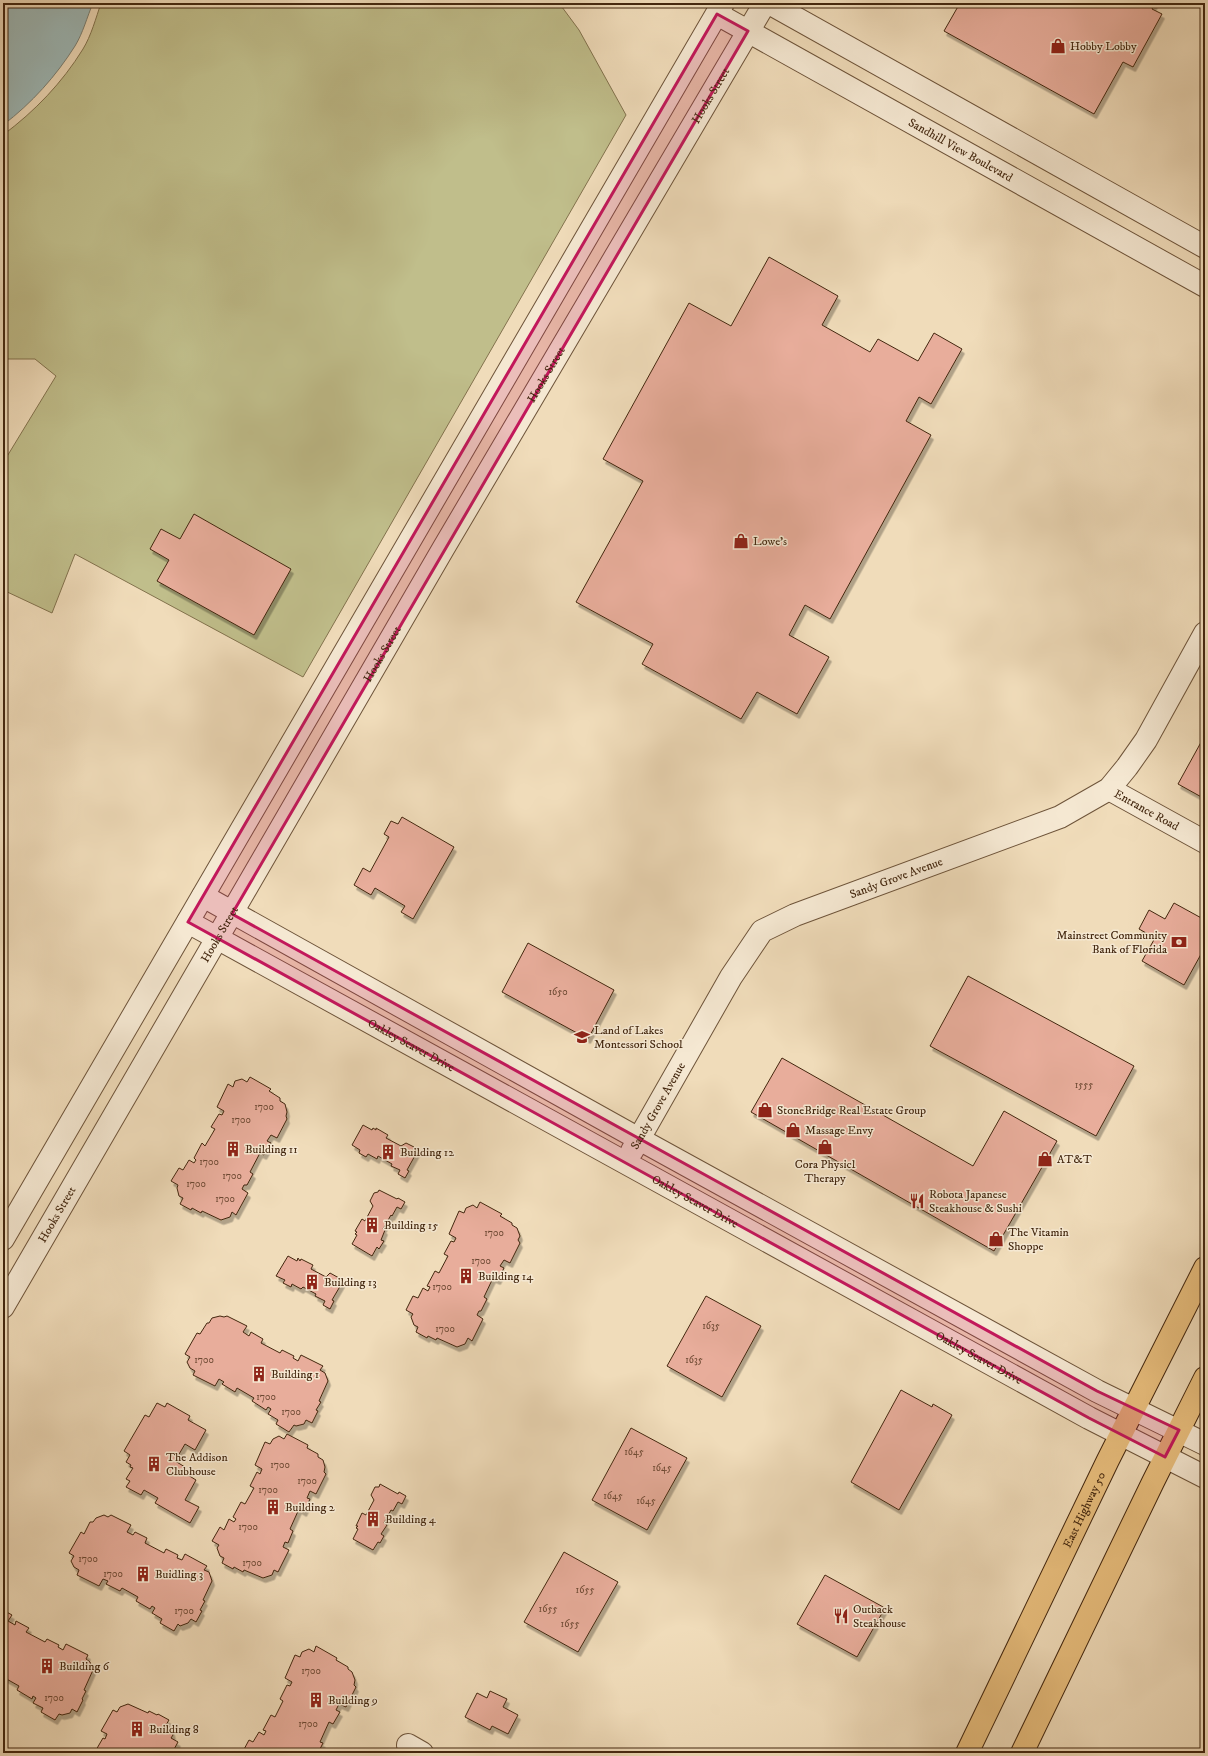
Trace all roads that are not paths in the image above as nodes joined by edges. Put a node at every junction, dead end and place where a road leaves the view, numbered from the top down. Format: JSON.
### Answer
{"nodes":[{"id":1,"x":764,"y":3,"type":"edge"},
{"id":2,"x":769,"y":3,"type":"edge"},
{"id":3,"x":720,"y":8,"type":"edge"},
{"id":4,"x":748,"y":31,"type":"junction"},
{"id":5,"x":1089,"y":182,"type":"junction"},
{"id":6,"x":1073,"y":212,"type":"junction"},
{"id":7,"x":1205,"y":247,"type":"edge"},
{"id":8,"x":1205,"y":286,"type":"edge"},
{"id":9,"x":414,"y":532,"type":"junction"},
{"id":10,"x":443,"y":549,"type":"junction"},
{"id":11,"x":1205,"y":634,"type":"edge"},
{"id":12,"x":1109,"y":789,"type":"junction"},
{"id":13,"x":1205,"y":842,"type":"edge"},
{"id":14,"x":203,"y":896,"type":"junction"},
{"id":15,"x":232,"y":914,"type":"junction"},
{"id":16,"x":188,"y":922,"type":"junction"},
{"id":17,"x":218,"y":938,"type":"junction"},
{"id":18,"x":463,"y":1041,"type":"junction"},
{"id":19,"x":449,"y":1066,"type":"junction"},
{"id":20,"x":639,"y":1139,"type":"junction"},
{"id":21,"x":625,"y":1163,"type":"junction"},
{"id":22,"x":3,"y":1239,"type":"edge"},
{"id":23,"x":1205,"y":1268,"type":"edge"},
{"id":24,"x":3,"y":1307,"type":"edge"},
{"id":25,"x":1205,"y":1378,"type":"edge"},
{"id":26,"x":1134,"y":1408,"type":"junction"},
{"id":27,"x":1179,"y":1430,"type":"junction"},
{"id":28,"x":1121,"y":1434,"type":"junction"},
{"id":29,"x":1205,"y":1444,"type":"edge"},
{"id":30,"x":1165,"y":1457,"type":"junction"},
{"id":31,"x":1205,"y":1477,"type":"edge"},
{"id":32,"x":967,"y":1753,"type":"edge"},
{"id":33,"x":1022,"y":1753,"type":"edge"}],
"edges":[{"from":1,"to":4,"type":"street","name":"Hooks Street"},
{"from":2,"to":5,"type":"street"},
{"from":3,"to":4,"type":"street","name":"Sandhill View Boulevard"},
{"from":3,"to":9,"type":"street"},
{"from":4,"to":6,"type":"street","name":"Sandhill View Boulevard"},
{"from":4,"to":10,"type":"street","name":"Hooks Street"},
{"from":5,"to":6,"type":"street"},
{"from":5,"to":7,"type":"street"},
{"from":6,"to":8,"type":"street","name":"Sandhill View Boulevard"},
{"from":9,"to":10,"type":"street"},
{"from":9,"to":14,"type":"street"},
{"from":10,"to":15,"type":"street","name":"Hooks Street"},
{"from":11,"to":12,"type":"street","name":"Sandy Grove Avenue"},
{"from":12,"to":13,"type":"street","name":"Entrance Road"},
{"from":12,"to":20,"type":"street","name":"Sandy Grove Avenue"},
{"from":14,"to":15,"type":"street"},
{"from":14,"to":16,"type":"street"},
{"from":15,"to":17,"type":"street","name":"Hooks Street"},
{"from":15,"to":18,"type":"street"},
{"from":16,"to":17,"type":"street","name":"Oakley Seaver Drive"},
{"from":16,"to":22,"type":"street"},
{"from":17,"to":19,"type":"street","name":"Oakley Seaver Drive"},
{"from":17,"to":24,"type":"street","name":"Hooks Street"},
{"from":18,"to":19,"type":"street"},
{"from":18,"to":20,"type":"street"},
{"from":19,"to":21,"type":"street","name":"Oakley Seaver Drive"},
{"from":20,"to":21,"type":"street","name":"Sandy Grove Avenue"},
{"from":20,"to":26,"type":"street"},
{"from":21,"to":28,"type":"street","name":"Oakley Seaver Drive"},
{"from":23,"to":26,"type":"highway","name":"East Highway 50"},
{"from":25,"to":27,"type":"highway"},
{"from":26,"to":27,"type":"street"},
{"from":26,"to":28,"type":"highway","name":"East Highway 50"},
{"from":27,"to":29,"type":"street"},
{"from":27,"to":30,"type":"highway"},
{"from":28,"to":30,"type":"street","name":"Oakley Seaver Drive"},
{"from":28,"to":32,"type":"highway","name":"East Highway 50"},
{"from":30,"to":31,"type":"street","name":"Oakley Seaver Drive"},
{"from":30,"to":33,"type":"highway"}]}
